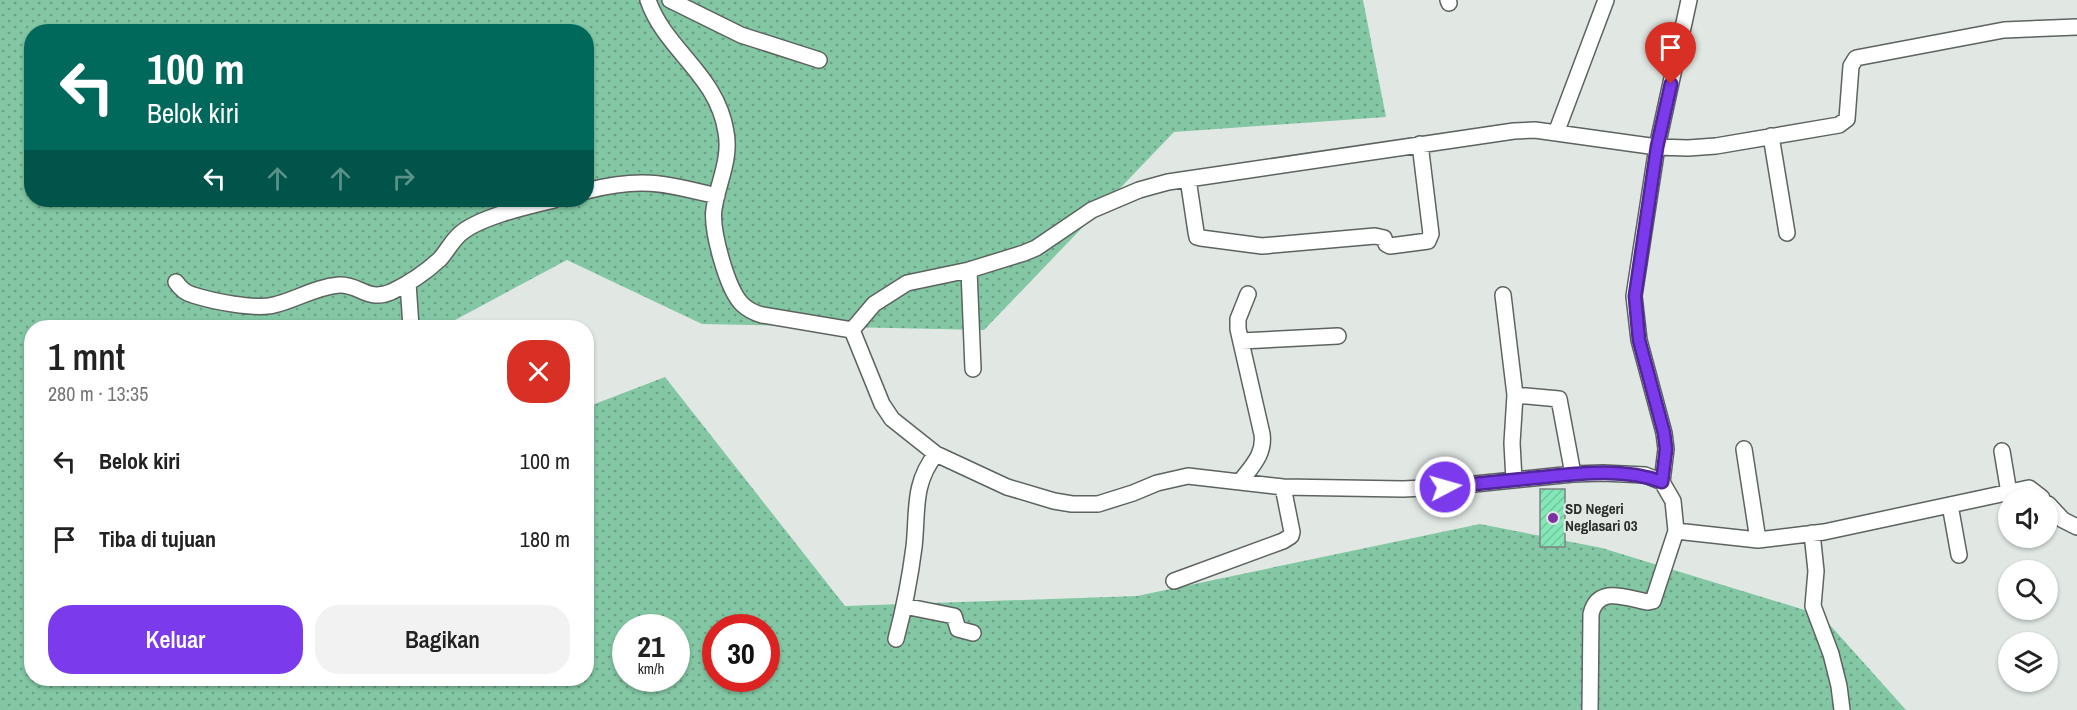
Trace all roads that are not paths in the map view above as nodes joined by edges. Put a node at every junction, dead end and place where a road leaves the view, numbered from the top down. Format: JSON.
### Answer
{"nodes":[{"id":1,"x":648,"y":0,"type":"edge"},
{"id":2,"x":670,"y":0,"type":"edge"},
{"id":3,"x":1606,"y":0,"type":"edge"},
{"id":4,"x":1689,"y":0,"type":"edge"},
{"id":5,"x":2077,"y":27,"type":"edge"},
{"id":6,"x":819,"y":60,"type":"dead end"},
{"id":7,"x":1556,"y":133,"type":"junction"},
{"id":8,"x":1771,"y":136,"type":"junction"},
{"id":9,"x":1420,"y":144,"type":"junction"},
{"id":10,"x":1657,"y":147,"type":"junction"},
{"id":11,"x":1188,"y":178,"type":"junction"},
{"id":12,"x":594,"y":189,"type":"edge"},
{"id":13,"x":717,"y":196,"type":"junction"},
{"id":14,"x":532,"y":207,"type":"edge"},
{"id":15,"x":1787,"y":233,"type":"dead end"},
{"id":16,"x":969,"y":270,"type":"junction"},
{"id":17,"x":176,"y":282,"type":"dead end"},
{"id":18,"x":408,"y":283,"type":"junction"},
{"id":19,"x":1248,"y":294,"type":"dead end"},
{"id":20,"x":1503,"y":295,"type":"dead end"},
{"id":21,"x":411,"y":320,"type":"edge"},
{"id":22,"x":852,"y":330,"type":"junction"},
{"id":23,"x":1338,"y":336,"type":"dead end"},
{"id":24,"x":1241,"y":341,"type":"junction"},
{"id":25,"x":972,"y":369,"type":"dead end"},
{"id":26,"x":1515,"y":395,"type":"junction"},
{"id":27,"x":1744,"y":449,"type":"dead end"},
{"id":28,"x":2002,"y":451,"type":"dead end"},
{"id":29,"x":936,"y":454,"type":"junction"},
{"id":30,"x":1573,"y":474,"type":"junction"},
{"id":31,"x":1514,"y":480,"type":"junction"},
{"id":32,"x":1240,"y":482,"type":"junction"},
{"id":33,"x":1662,"y":482,"type":"junction"},
{"id":34,"x":1283,"y":487,"type":"junction"},
{"id":35,"x":2008,"y":488,"type":"edge"},
{"id":36,"x":1998,"y":495,"type":"edge"},
{"id":37,"x":1950,"y":505,"type":"junction"},
{"id":38,"x":2058,"y":515,"type":"edge"},
{"id":39,"x":2077,"y":527,"type":"edge"},
{"id":40,"x":1676,"y":531,"type":"junction"},
{"id":41,"x":1812,"y":533,"type":"junction"},
{"id":42,"x":1758,"y":540,"type":"junction"},
{"id":43,"x":1959,"y":555,"type":"dead end"},
{"id":44,"x":1174,"y":581,"type":"dead end"},
{"id":45,"x":904,"y":606,"type":"junction"},
{"id":46,"x":973,"y":633,"type":"dead end"},
{"id":47,"x":896,"y":639,"type":"dead end"},
{"id":48,"x":1590,"y":710,"type":"edge"},
{"id":49,"x":1842,"y":710,"type":"edge"}],
"edges":[{"from":1,"to":13,"type":"street"},
{"from":2,"to":6,"type":"street"},
{"from":3,"to":7,"type":"street"},
{"from":4,"to":10,"type":"street"},
{"from":5,"to":8,"type":"street"},
{"from":7,"to":9,"type":"street"},
{"from":7,"to":10,"type":"street"},
{"from":8,"to":10,"type":"street"},
{"from":8,"to":15,"type":"street"},
{"from":9,"to":11,"type":"street"},
{"from":9,"to":11,"type":"street"},
{"from":10,"to":33,"type":"street"},
{"from":11,"to":16,"type":"street"},
{"from":12,"to":13,"type":"street"},
{"from":13,"to":22,"type":"street"},
{"from":14,"to":18,"type":"street"},
{"from":16,"to":22,"type":"street"},
{"from":16,"to":25,"type":"street"},
{"from":17,"to":18,"type":"street"},
{"from":18,"to":21,"type":"street"},
{"from":19,"to":24,"type":"street"},
{"from":20,"to":26,"type":"street"},
{"from":22,"to":29,"type":"street"},
{"from":23,"to":24,"type":"street"},
{"from":24,"to":32,"type":"street"},
{"from":26,"to":30,"type":"street"},
{"from":26,"to":31,"type":"street"},
{"from":27,"to":42,"type":"street"},
{"from":28,"to":35,"type":"street"},
{"from":29,"to":32,"type":"street"},
{"from":29,"to":45,"type":"street"},
{"from":30,"to":31,"type":"street"},
{"from":30,"to":33,"type":"street"},
{"from":31,"to":34,"type":"street"},
{"from":32,"to":34,"type":"street"},
{"from":33,"to":40,"type":"street"},
{"from":34,"to":44,"type":"street"},
{"from":36,"to":37,"type":"street"},
{"from":37,"to":41,"type":"street"},
{"from":37,"to":43,"type":"street"},
{"from":38,"to":39,"type":"street"},
{"from":40,"to":42,"type":"street"},
{"from":40,"to":48,"type":"street"},
{"from":41,"to":42,"type":"street"},
{"from":41,"to":49,"type":"street"},
{"from":45,"to":46,"type":"street"},
{"from":45,"to":47,"type":"street"}]}
